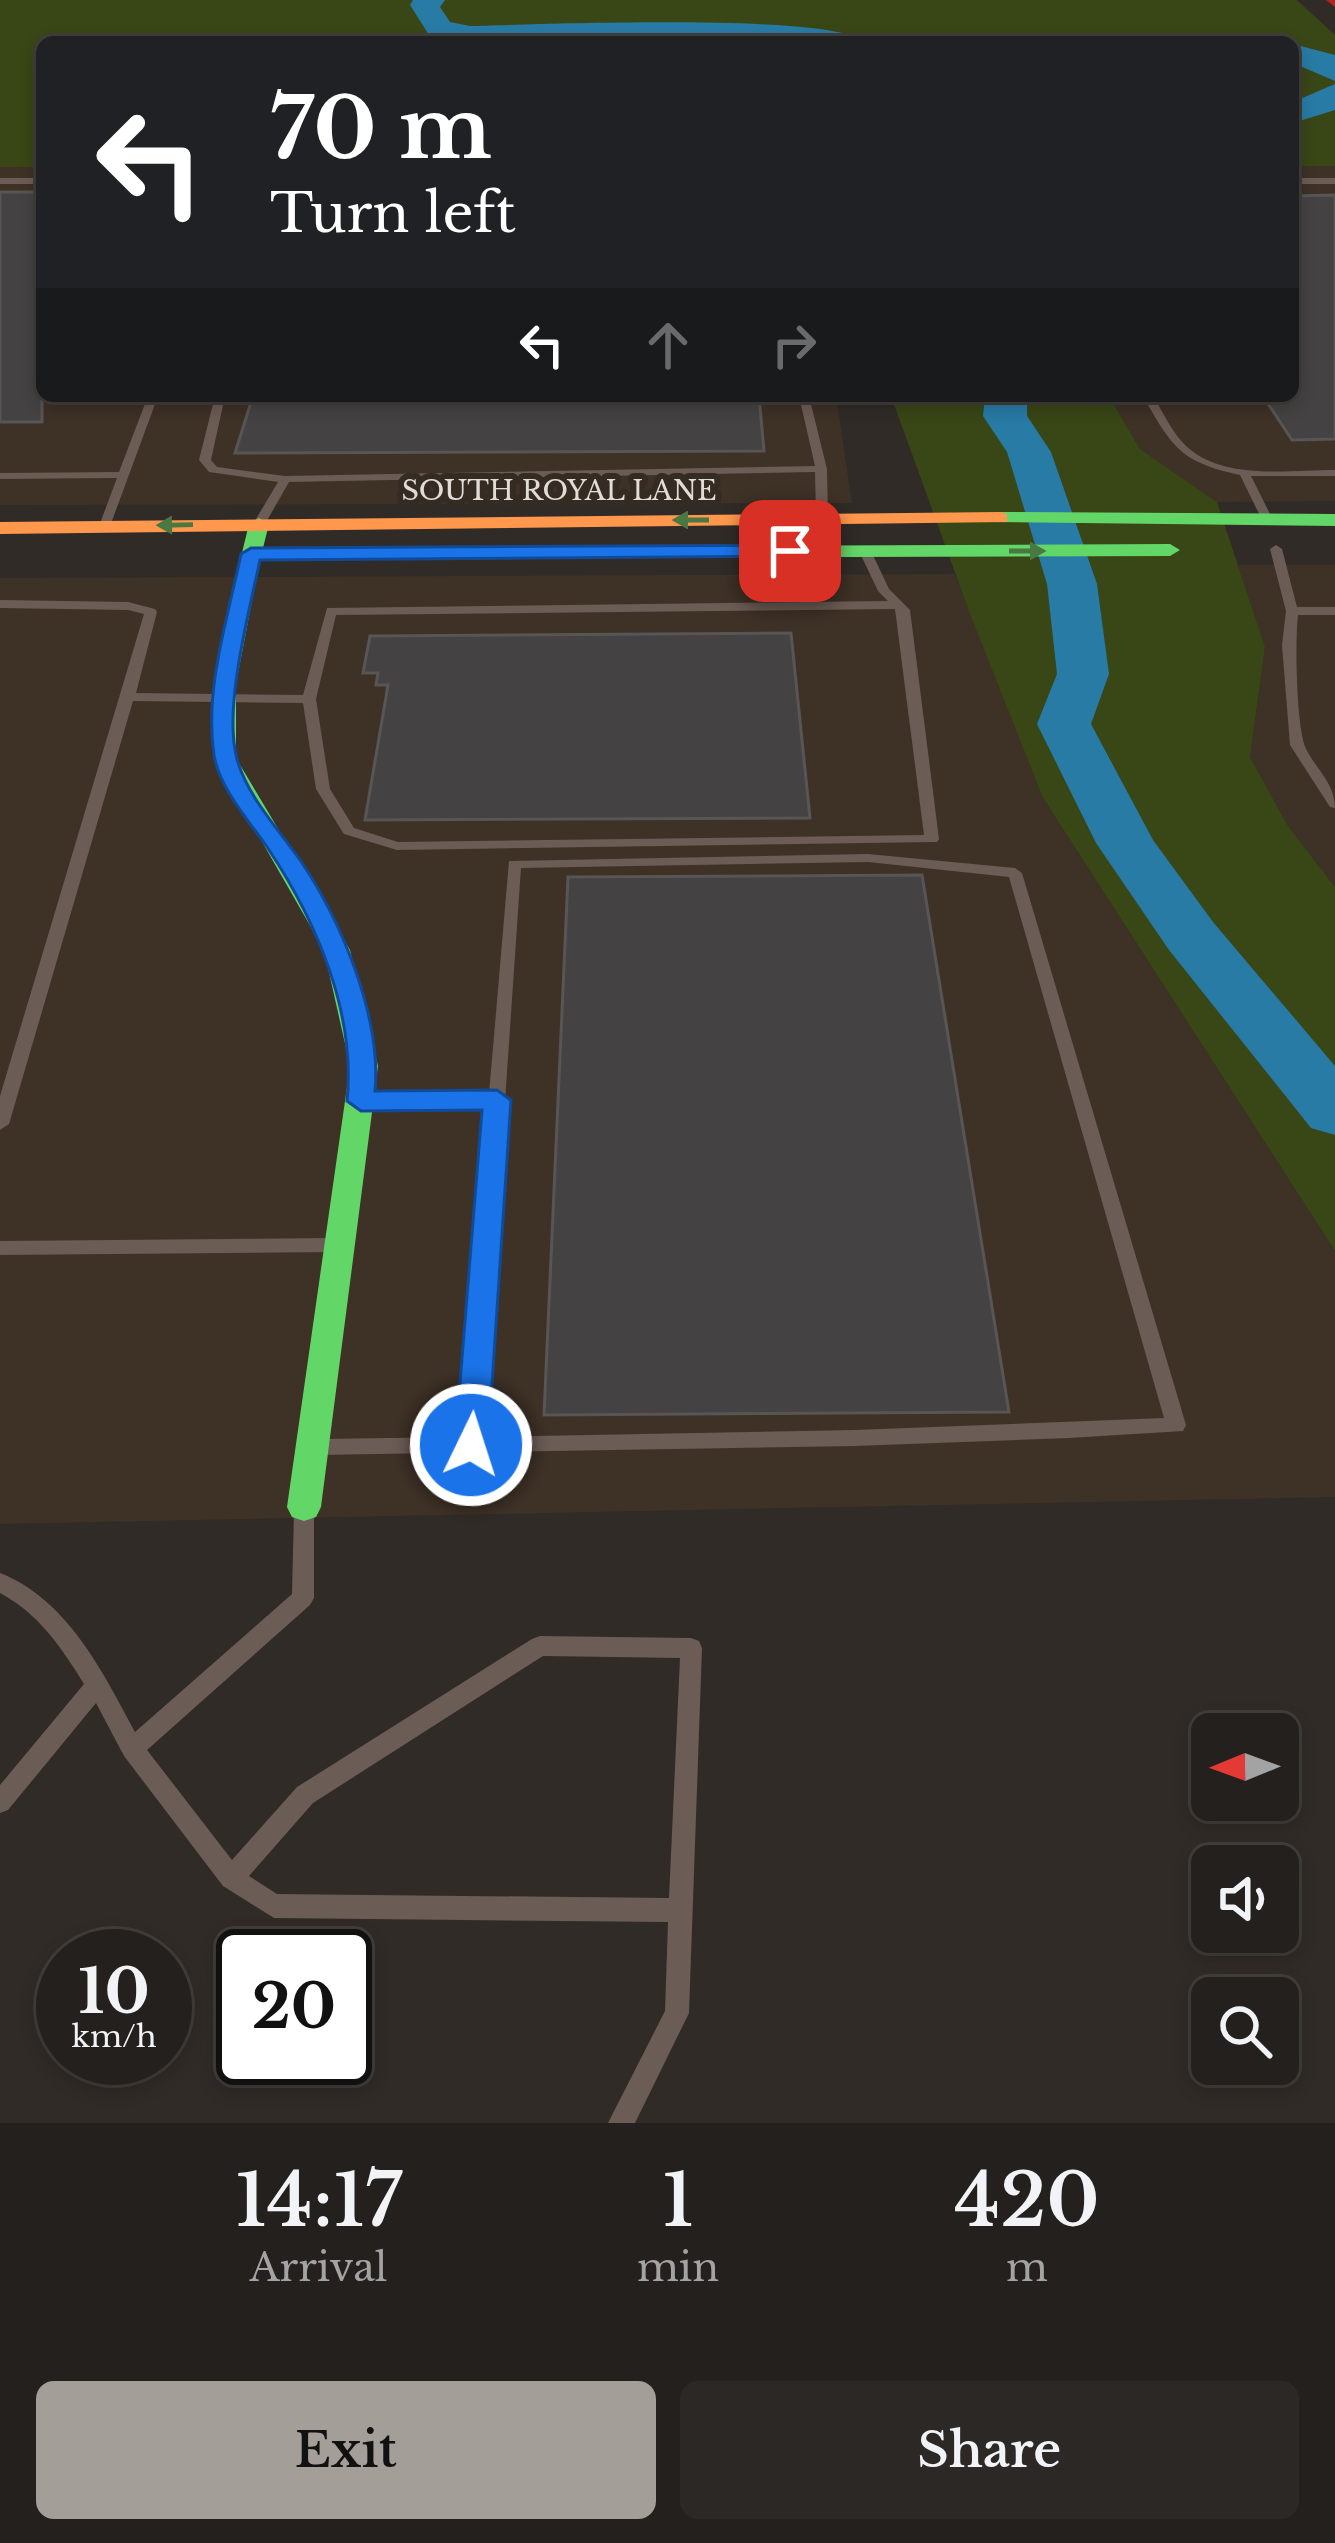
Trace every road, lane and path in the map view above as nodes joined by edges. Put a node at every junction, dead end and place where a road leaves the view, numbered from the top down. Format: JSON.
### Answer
{"nodes":[{"id":1,"x":36,"y":181,"type":"edge"},
{"id":2,"x":1335,"y":181,"type":"edge"},
{"id":3,"x":0,"y":182,"type":"edge"},
{"id":4,"x":1299,"y":182,"type":"edge"},
{"id":5,"x":151,"y":402,"type":"edge"},
{"id":6,"x":219,"y":402,"type":"edge"},
{"id":7,"x":805,"y":402,"type":"edge"},
{"id":8,"x":1152,"y":402,"type":"edge"},
{"id":9,"x":821,"y":469,"type":"junction"},
{"id":10,"x":1244,"y":473,"type":"junction"},
{"id":11,"x":1335,"y":473,"type":"edge"},
{"id":12,"x":0,"y":476,"type":"edge"},
{"id":13,"x":121,"y":476,"type":"junction"},
{"id":14,"x":285,"y":479,"type":"junction"},
{"id":15,"x":822,"y":519,"type":"junction"},
{"id":16,"x":1267,"y":520,"type":"junction"},
{"id":17,"x":1335,"y":522,"type":"edge"},
{"id":18,"x":259,"y":524,"type":"junction"},
{"id":19,"x":105,"y":526,"type":"junction"},
{"id":20,"x":0,"y":528,"type":"edge"},
{"id":21,"x":1275,"y":549,"type":"joint"},
{"id":22,"x":1208,"y":550,"type":"dead end"},
{"id":23,"x":865,"y":551,"type":"junction"},
{"id":24,"x":752,"y":552,"type":"junction"},
{"id":25,"x":0,"y":553,"type":"edge"},
{"id":26,"x":228,"y":554,"type":"junction"},
{"id":27,"x":0,"y":604,"type":"edge"},
{"id":28,"x":898,"y":604,"type":"junction"},
{"id":29,"x":1292,"y":610,"type":"junction"},
{"id":30,"x":1335,"y":610,"type":"edge"},
{"id":31,"x":225,"y":696,"type":"junction"},
{"id":32,"x":128,"y":697,"type":"junction"},
{"id":33,"x":309,"y":700,"type":"junction"},
{"id":34,"x":1335,"y":804,"type":"edge"},
{"id":35,"x":497,"y":1100,"type":"junction"},
{"id":36,"x":361,"y":1101,"type":"junction"},
{"id":37,"x":0,"y":1124,"type":"edge"},
{"id":38,"x":343,"y":1245,"type":"junction"},
{"id":39,"x":0,"y":1247,"type":"edge"},
{"id":40,"x":471,"y":1445,"type":"junction"},
{"id":41,"x":313,"y":1448,"type":"junction"},
{"id":42,"x":304,"y":1507,"type":"joint"},
{"id":43,"x":0,"y":1582,"type":"edge"},
{"id":44,"x":98,"y":1684,"type":"junction"},
{"id":45,"x":132,"y":1749,"type":"junction"},
{"id":46,"x":0,"y":1802,"type":"edge"},
{"id":47,"x":231,"y":1878,"type":"junction"},
{"id":48,"x":681,"y":1910,"type":"junction"},
{"id":49,"x":621,"y":2123,"type":"edge"}],
"edges":[{"from":1,"to":3,"type":"lane"},
{"from":2,"to":4,"type":"lane"},
{"from":5,"to":13,"type":"lane"},
{"from":6,"to":14,"type":"lane"},
{"from":7,"to":9,"type":"lane"},
{"from":8,"to":10,"type":"lane"},
{"from":9,"to":14,"type":"lane"},
{"from":9,"to":15,"type":"lane"},
{"from":10,"to":11,"type":"lane"},
{"from":10,"to":16,"type":"lane"},
{"from":12,"to":13,"type":"lane"},
{"from":13,"to":19,"type":"lane"},
{"from":14,"to":18,"type":"lane"},
{"from":15,"to":16,"type":"main road","name":"SOUTH ROYAL LANE"},
{"from":15,"to":18,"type":"main road","name":"SOUTH ROYAL LANE","one_way":true},
{"from":15,"to":24,"type":"lane"},
{"from":16,"to":17,"type":"main road","name":"SOUTH ROYAL LANE"},
{"from":17,"to":21,"type":"main road"},
{"from":18,"to":19,"type":"main road","name":"SOUTH ROYAL LANE","one_way":true},
{"from":18,"to":26,"type":"main road"},
{"from":19,"to":20,"type":"main road","name":"SOUTH ROYAL LANE"},
{"from":21,"to":29,"type":"lane"},
{"from":23,"to":22,"type":"main road","name":"SOUTH ROYAL LANE","one_way":true},
{"from":23,"to":24,"type":"main road","name":"SOUTH ROYAL LANE"},
{"from":23,"to":28,"type":"lane"},
{"from":24,"to":26,"type":"main road","name":"SOUTH ROYAL LANE"},
{"from":25,"to":26,"type":"main road","name":"SOUTH ROYAL LANE"},
{"from":26,"to":31,"type":"main road"},
{"from":27,"to":32,"type":"lane"},
{"from":28,"to":33,"type":"lane"},
{"from":28,"to":33,"type":"lane"},
{"from":29,"to":30,"type":"lane"},
{"from":29,"to":34,"type":"lane"},
{"from":31,"to":32,"type":"lane"},
{"from":31,"to":33,"type":"lane"},
{"from":31,"to":36,"type":"main road"},
{"from":32,"to":37,"type":"lane"},
{"from":35,"to":36,"type":"lane"},
{"from":35,"to":40,"type":"lane"},
{"from":35,"to":40,"type":"lane"},
{"from":36,"to":38,"type":"main road"},
{"from":38,"to":39,"type":"lane"},
{"from":38,"to":41,"type":"main road"},
{"from":40,"to":41,"type":"lane"},
{"from":41,"to":42,"type":"main road"},
{"from":42,"to":45,"type":"lane"},
{"from":43,"to":44,"type":"lane"},
{"from":44,"to":45,"type":"lane"},
{"from":44,"to":46,"type":"lane"},
{"from":45,"to":47,"type":"lane"},
{"from":47,"to":48,"type":"lane"},
{"from":47,"to":48,"type":"lane"},
{"from":48,"to":49,"type":"lane"}]}
